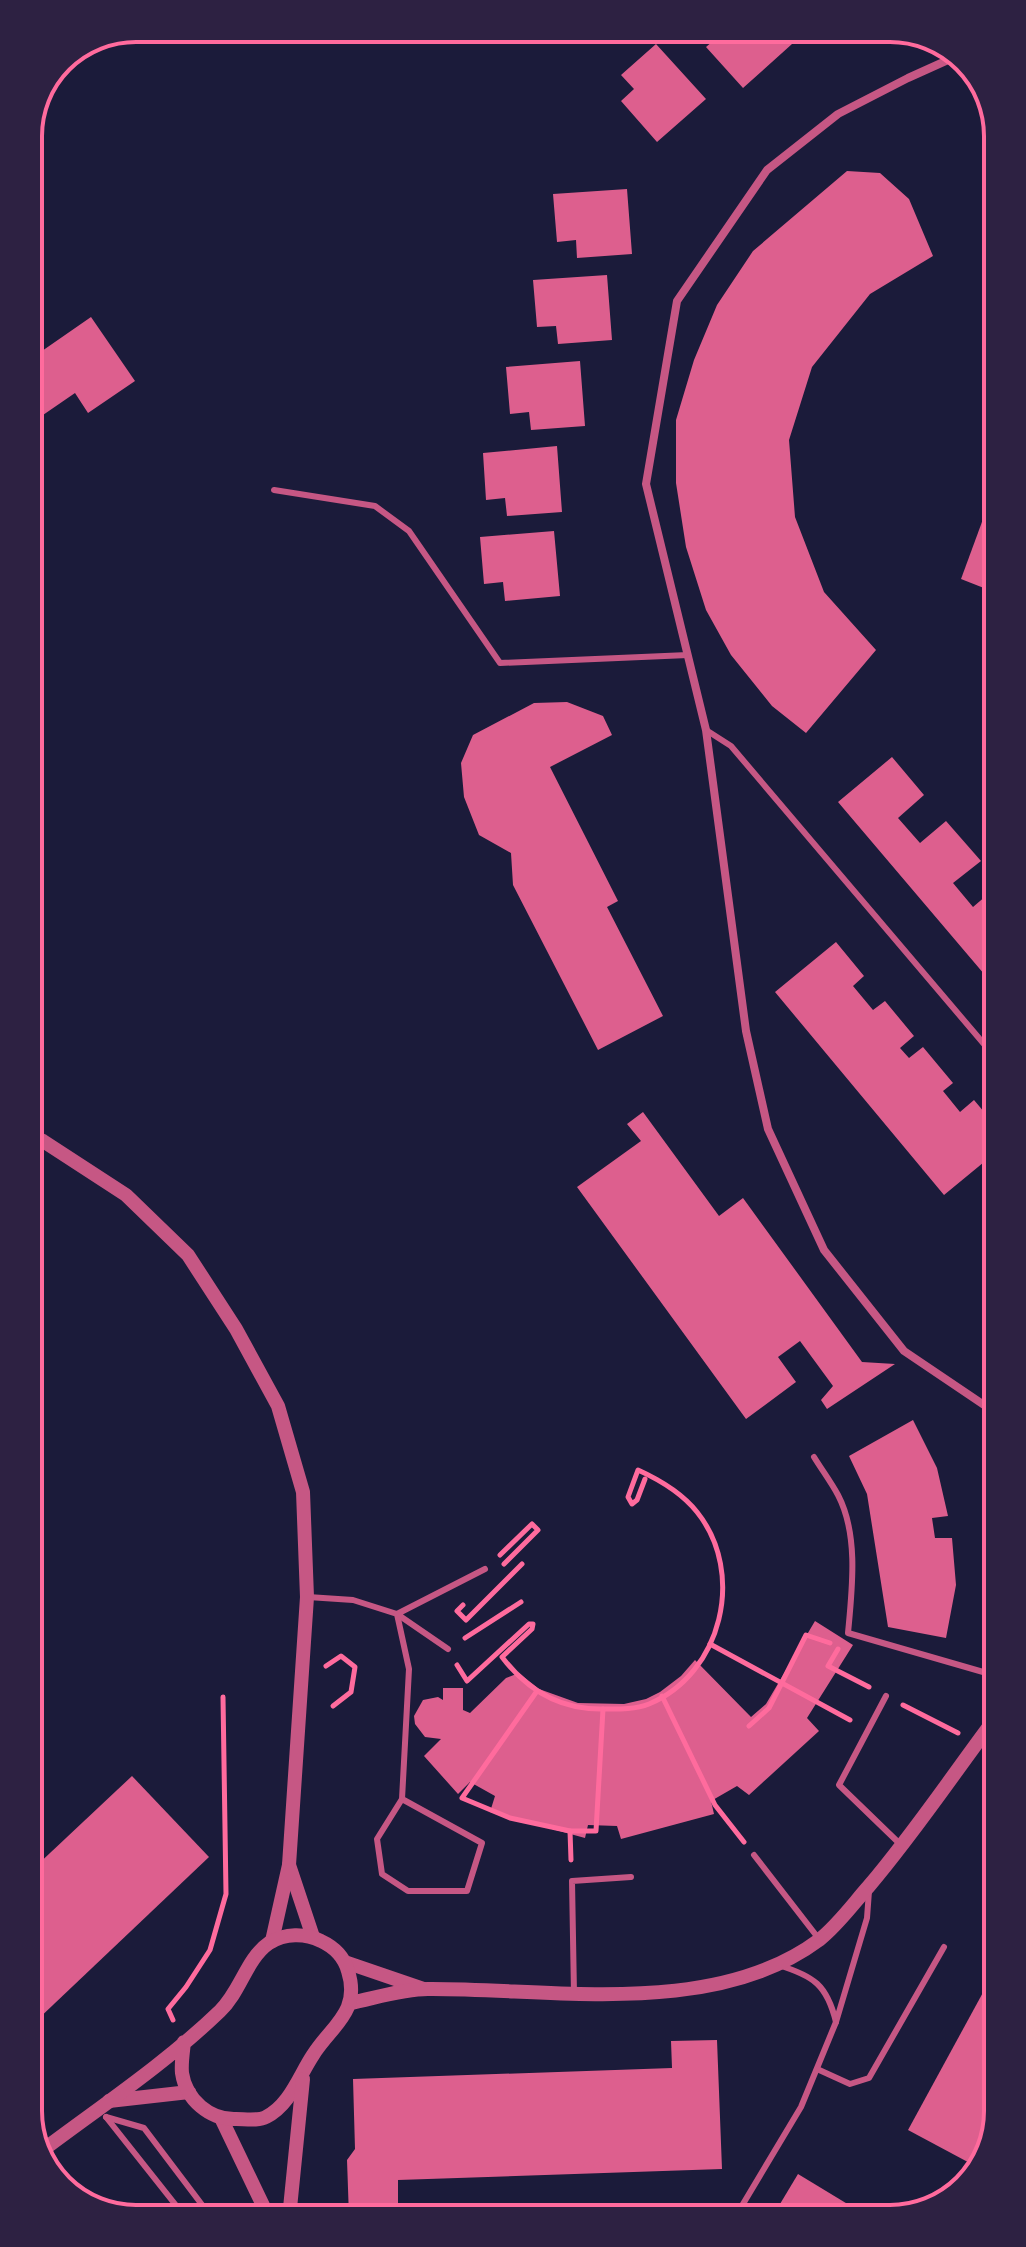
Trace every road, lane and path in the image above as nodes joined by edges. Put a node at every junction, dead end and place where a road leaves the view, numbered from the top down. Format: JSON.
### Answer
{"nodes":[{"id":1,"x":946,"y":61,"type":"edge"},
{"id":2,"x":274,"y":490,"type":"dead end"},
{"id":3,"x":688,"y":655,"type":"junction"},
{"id":4,"x":706,"y":730,"type":"junction"},
{"id":5,"x":984,"y":1044,"type":"edge"},
{"id":6,"x":42,"y":1141,"type":"edge"},
{"id":7,"x":984,"y":1405,"type":"edge"},
{"id":8,"x":814,"y":1457,"type":"dead end"},
{"id":9,"x":645,"y":1479,"type":"dead end"},
{"id":10,"x":485,"y":1569,"type":"dead end"},
{"id":11,"x":307,"y":1597,"type":"junction"},
{"id":12,"x":521,"y":1602,"type":"dead end"},
{"id":13,"x":397,"y":1614,"type":"junction"},
{"id":14,"x":848,"y":1633,"type":"junction"},
{"id":15,"x":710,"y":1644,"type":"junction"},
{"id":16,"x":448,"y":1649,"type":"joint"},
{"id":17,"x":852,"y":1651,"type":"dead end"},
{"id":18,"x":984,"y":1672,"type":"edge"},
{"id":19,"x":326,"y":1674,"type":"dead end"},
{"id":20,"x":467,"y":1681,"type":"dead end"},
{"id":21,"x":537,"y":1691,"type":"junction"},
{"id":22,"x":662,"y":1696,"type":"junction"},
{"id":23,"x":886,"y":1696,"type":"junction"},
{"id":24,"x":223,"y":1697,"type":"dead end"},
{"id":25,"x":333,"y":1706,"type":"dead end"},
{"id":26,"x":603,"y":1709,"type":"junction"},
{"id":27,"x":749,"y":1726,"type":"dead end"},
{"id":28,"x":869,"y":1730,"type":"junction"},
{"id":29,"x":984,"y":1733,"type":"edge"},
{"id":30,"x":976,"y":1743,"type":"junction"},
{"id":31,"x":402,"y":1799,"type":"junction"},
{"id":32,"x":570,"y":1831,"type":"junction"},
{"id":33,"x":902,"y":1847,"type":"junction"},
{"id":34,"x":754,"y":1855,"type":"joint"},
{"id":35,"x":289,"y":1865,"type":"junction"},
{"id":36,"x":631,"y":1877,"type":"dead end"},
{"id":37,"x":572,"y":1881,"type":"junction"},
{"id":38,"x":869,"y":1886,"type":"junction"},
{"id":39,"x":313,"y":1937,"type":"junction"},
{"id":40,"x":819,"y":1939,"type":"junction"},
{"id":41,"x":272,"y":1941,"type":"junction"},
{"id":42,"x":944,"y":1947,"type":"dead end"},
{"id":43,"x":345,"y":1962,"type":"junction"},
{"id":44,"x":776,"y":1965,"type":"junction"},
{"id":45,"x":424,"y":1989,"type":"junction"},
{"id":46,"x":574,"y":1994,"type":"junction"},
{"id":47,"x":350,"y":2003,"type":"junction"},
{"id":48,"x":836,"y":2022,"type":"junction"},
{"id":49,"x":184,"y":2042,"type":"junction"},
{"id":50,"x":817,"y":2069,"type":"junction"},
{"id":51,"x":304,"y":2074,"type":"junction"},
{"id":52,"x":189,"y":2092,"type":"junction"},
{"id":53,"x":105,"y":2110,"type":"junction"},
{"id":54,"x":222,"y":2120,"type":"junction"},
{"id":55,"x":49,"y":2146,"type":"edge"},
{"id":56,"x":176,"y":2205,"type":"edge"},
{"id":57,"x":202,"y":2205,"type":"edge"},
{"id":58,"x":263,"y":2205,"type":"edge"},
{"id":59,"x":290,"y":2205,"type":"edge"},
{"id":60,"x":742,"y":2205,"type":"edge"}],
"edges":[{"from":1,"to":3,"type":"street"},
{"from":2,"to":3,"type":"lane"},
{"from":3,"to":4,"type":"street"},
{"from":4,"to":5,"type":"lane"},
{"from":4,"to":7,"type":"street"},
{"from":6,"to":11,"type":"street"},
{"from":8,"to":14,"type":"lane"},
{"from":9,"to":15,"type":"path"},
{"from":10,"to":13,"type":"lane"},
{"from":11,"to":13,"type":"lane"},
{"from":11,"to":35,"type":"street"},
{"from":12,"to":16,"type":"path"},
{"from":13,"to":16,"type":"lane"},
{"from":13,"to":31,"type":"lane"},
{"from":14,"to":18,"type":"lane"},
{"from":14,"to":23,"type":"path"},
{"from":15,"to":22,"type":"path"},
{"from":15,"to":28,"type":"path"},
{"from":17,"to":27,"type":"path"},
{"from":19,"to":25,"type":"path"},
{"from":20,"to":21,"type":"path"},
{"from":21,"to":26,"type":"path"},
{"from":21,"to":32,"type":"path"},
{"from":22,"to":26,"type":"path"},
{"from":22,"to":34,"type":"path"},
{"from":23,"to":28,"type":"lane"},
{"from":23,"to":30,"type":"path"},
{"from":24,"to":49,"type":"path"},
{"from":26,"to":32,"type":"path"},
{"from":28,"to":33,"type":"lane"},
{"from":29,"to":30,"type":"street"},
{"from":30,"to":33,"type":"street"},
{"from":31,"to":31,"type":"lane"},
{"from":32,"to":37,"type":"path"},
{"from":33,"to":38,"type":"street"},
{"from":34,"to":40,"type":"lane"},
{"from":35,"to":39,"type":"street"},
{"from":35,"to":41,"type":"street"},
{"from":36,"to":37,"type":"lane"},
{"from":37,"to":46,"type":"lane"},
{"from":38,"to":40,"type":"street"},
{"from":38,"to":48,"type":"lane"},
{"from":39,"to":41,"type":"street"},
{"from":39,"to":43,"type":"street"},
{"from":40,"to":44,"type":"street"},
{"from":41,"to":49,"type":"street"},
{"from":42,"to":50,"type":"lane"},
{"from":43,"to":45,"type":"street"},
{"from":43,"to":47,"type":"street"},
{"from":44,"to":46,"type":"street"},
{"from":44,"to":48,"type":"lane"},
{"from":45,"to":46,"type":"street"},
{"from":45,"to":47,"type":"street"},
{"from":47,"to":51,"type":"street"},
{"from":48,"to":50,"type":"lane"},
{"from":49,"to":52,"type":"street"},
{"from":49,"to":53,"type":"street"},
{"from":50,"to":60,"type":"lane"},
{"from":51,"to":54,"type":"street"},
{"from":51,"to":59,"type":"street"},
{"from":52,"to":53,"type":"street"},
{"from":52,"to":54,"type":"street"},
{"from":53,"to":55,"type":"street"},
{"from":53,"to":56,"type":"lane"},
{"from":53,"to":57,"type":"lane"},
{"from":54,"to":58,"type":"street"}]}
